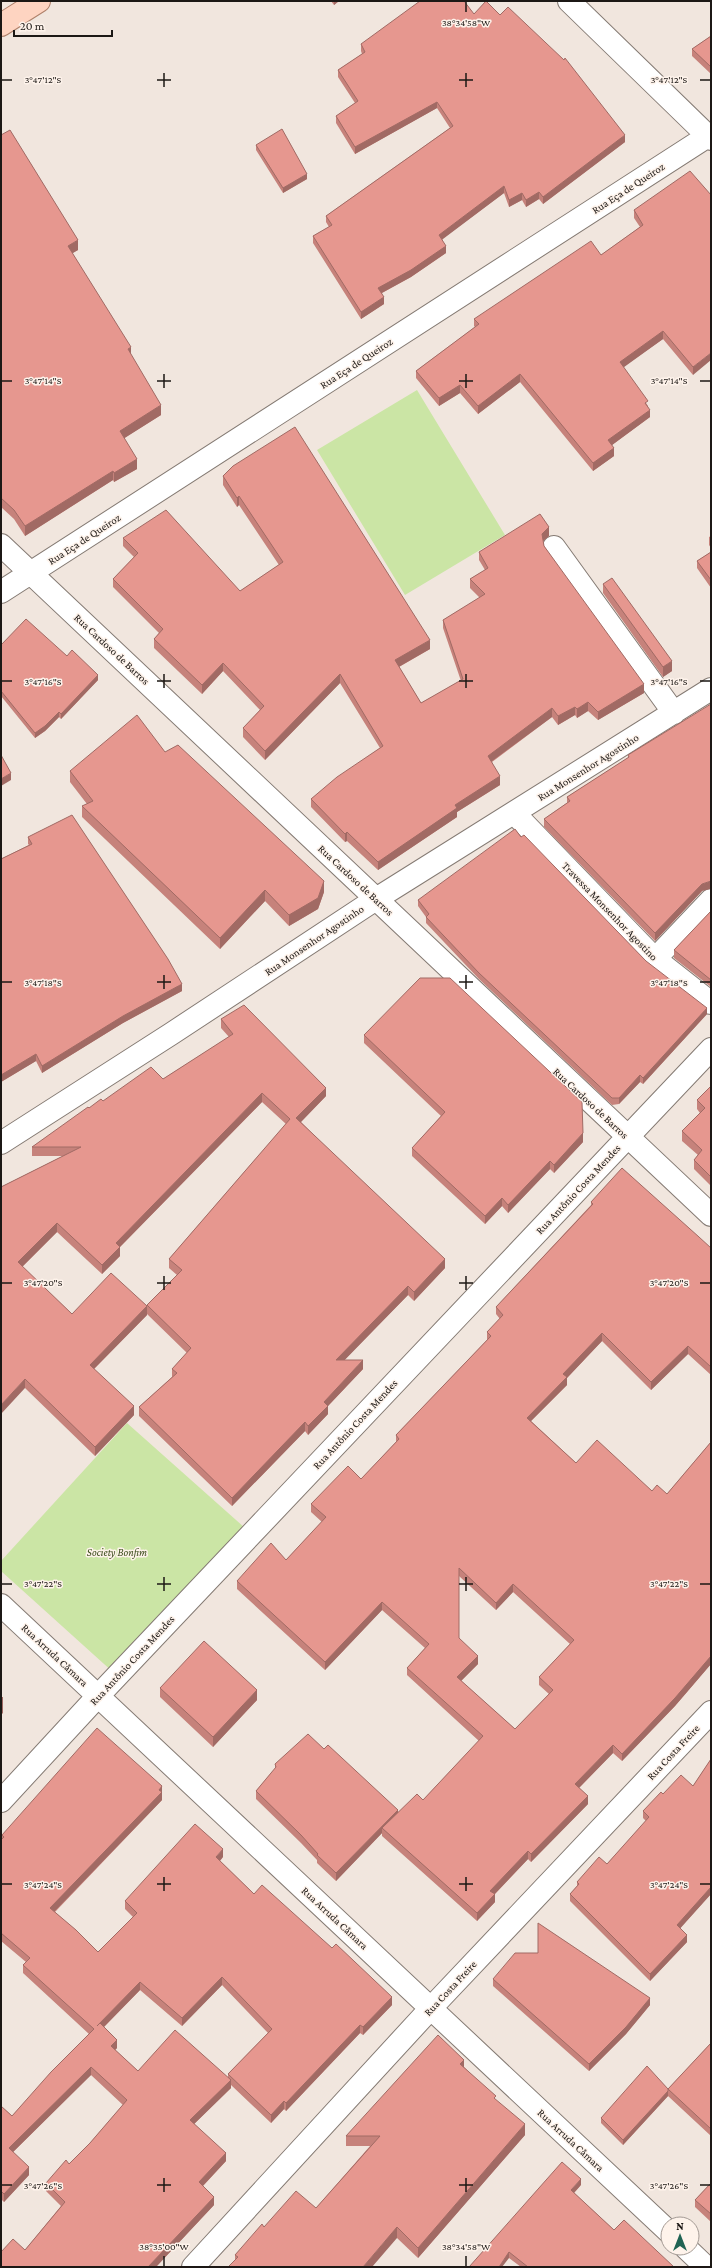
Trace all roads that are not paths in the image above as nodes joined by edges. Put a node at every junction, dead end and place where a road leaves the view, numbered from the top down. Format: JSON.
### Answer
{"nodes":[{"id":1,"x":39,"y":1,"type":"edge"},
{"id":2,"x":569,"y":1,"type":"edge"},
{"id":3,"x":1,"y":25,"type":"edge"},
{"id":4,"x":710,"y":136,"type":"edge"},
{"id":5,"x":1,"y":545,"type":"edge"},
{"id":6,"x":554,"y":547,"type":"dead end"},
{"id":7,"x":31,"y":573,"type":"junction"},
{"id":8,"x":1,"y":592,"type":"edge"},
{"id":9,"x":711,"y":689,"type":"edge"},
{"id":10,"x":674,"y":713,"type":"junction"},
{"id":11,"x":514,"y":813,"type":"junction"},
{"id":12,"x":376,"y":899,"type":"junction"},
{"id":13,"x":711,"y":900,"type":"edge"},
{"id":14,"x":655,"y":959,"type":"junction"},
{"id":15,"x":711,"y":1003,"type":"edge"},
{"id":16,"x":711,"y":1049,"type":"edge"},
{"id":17,"x":628,"y":1137,"type":"junction"},
{"id":18,"x":1,"y":1143,"type":"edge"},
{"id":19,"x":711,"y":1216,"type":"edge"},
{"id":20,"x":1,"y":1605,"type":"edge"},
{"id":21,"x":98,"y":1696,"type":"junction"},
{"id":22,"x":711,"y":1712,"type":"edge"},
{"id":23,"x":1,"y":1801,"type":"edge"},
{"id":24,"x":431,"y":2008,"type":"junction"},
{"id":25,"x":660,"y":2223,"type":"edge"},
{"id":26,"x":694,"y":2256,"type":"edge"},
{"id":27,"x":193,"y":2267,"type":"edge"},
{"id":28,"x":706,"y":2267,"type":"edge"}],
"edges":[{"from":1,"to":3,"type":"main road"},
{"from":2,"to":4,"type":"street"},
{"from":4,"to":7,"type":"street","name":"Rua Eça de Queiroz"},
{"from":5,"to":7,"type":"street","name":"Rua Cardoso de Barros"},
{"from":6,"to":10,"type":"street"},
{"from":7,"to":8,"type":"street","name":"Rua Eça de Queiroz"},
{"from":7,"to":12,"type":"street","name":"Rua Cardoso de Barros"},
{"from":9,"to":10,"type":"street","name":"Rua Monsenhor Agostinho"},
{"from":10,"to":11,"type":"street","name":"Rua Monsenhor Agostinho"},
{"from":11,"to":12,"type":"street","name":"Rua Monsenhor Agostinho"},
{"from":11,"to":14,"type":"street","name":"Travessa Monsenhor Agostino"},
{"from":12,"to":17,"type":"street","name":"Rua Cardoso de Barros"},
{"from":12,"to":18,"type":"street","name":"Rua Monsenhor Agostinho"},
{"from":13,"to":14,"type":"street"},
{"from":14,"to":15,"type":"street","name":"Travessa Monsenhor Agostino"},
{"from":16,"to":17,"type":"street","name":"Rua Antônio Costa Mendes"},
{"from":17,"to":19,"type":"street","name":"Rua Cardoso de Barros"},
{"from":17,"to":21,"type":"street","name":"Rua Antônio Costa Mendes"},
{"from":20,"to":21,"type":"street","name":"Rua Arruda Câmara"},
{"from":21,"to":23,"type":"street","name":"Rua Antônio Costa Mendes"},
{"from":21,"to":24,"type":"street","name":"Rua Arruda Câmara"},
{"from":22,"to":24,"type":"street","name":"Rua Costa Freire"},
{"from":24,"to":25,"type":"street","name":"Rua Arruda Câmara"},
{"from":24,"to":27,"type":"street","name":"Rua Costa Freire"},
{"from":26,"to":28,"type":"street"}]}
